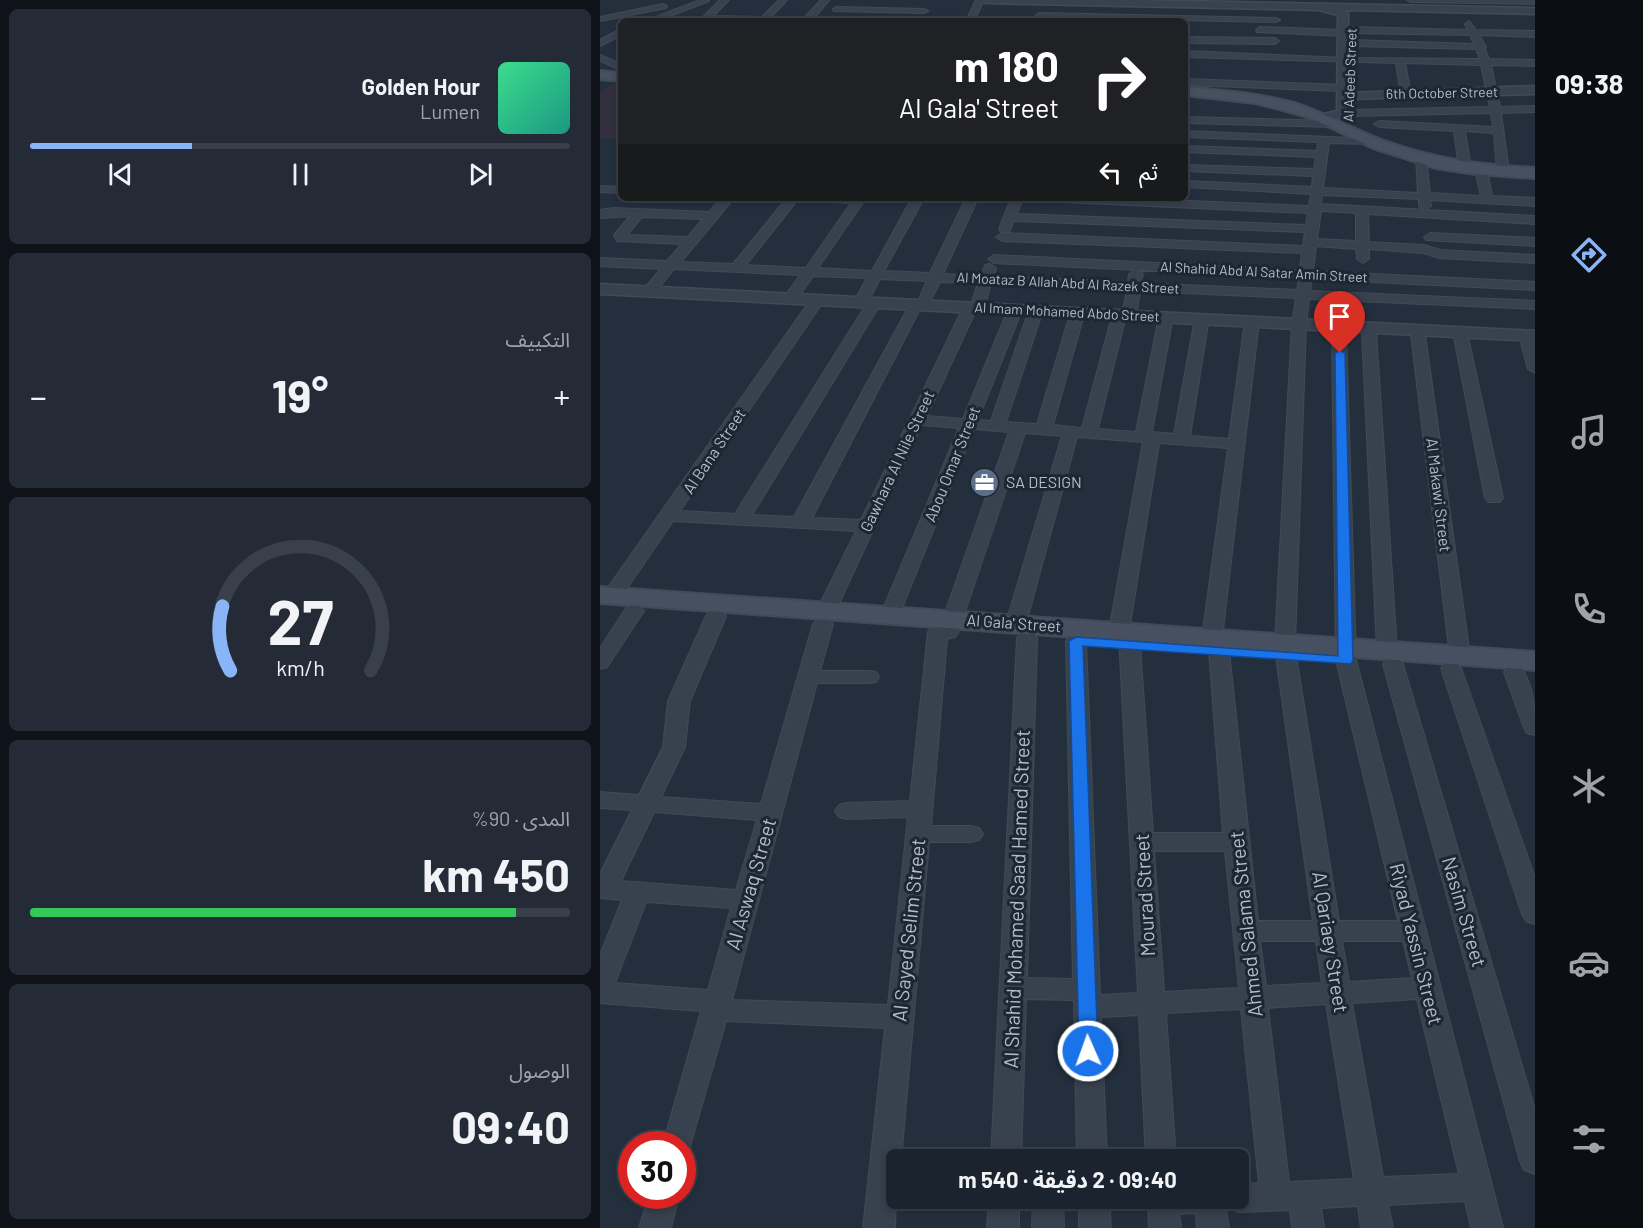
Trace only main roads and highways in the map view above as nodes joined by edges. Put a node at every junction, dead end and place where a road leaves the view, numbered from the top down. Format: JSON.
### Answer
{"nodes":[{"id":1,"x":1188,"y":92,"type":"edge"},
{"id":2,"x":1535,"y":173,"type":"edge"},
{"id":3,"x":611,"y":602,"type":"edge"},
{"id":4,"x":825,"y":617,"type":"junction"},
{"id":5,"x":947,"y":628,"type":"junction"},
{"id":6,"x":1022,"y":631,"type":"junction"},
{"id":7,"x":1126,"y":636,"type":"junction"},
{"id":8,"x":1528,"y":669,"type":"edge"}],
"edges":[{"from":1,"to":2,"type":"main road"},
{"from":3,"to":4,"type":"main road","name":"Al Gala' Street"},
{"from":3,"to":4,"type":"main road","name":"Al Gala' Street"},
{"from":4,"to":5,"type":"main road","name":"Al Gala' Street"},
{"from":4,"to":5,"type":"main road","name":"Al Gala' Street"},
{"from":5,"to":6,"type":"main road","name":"Al Gala' Street"},
{"from":6,"to":7,"type":"main road","name":"Al Gala' Street"},
{"from":6,"to":7,"type":"main road","name":"Al Gala' Street"},
{"from":7,"to":8,"type":"main road","name":"Al Gala' Street"}]}
